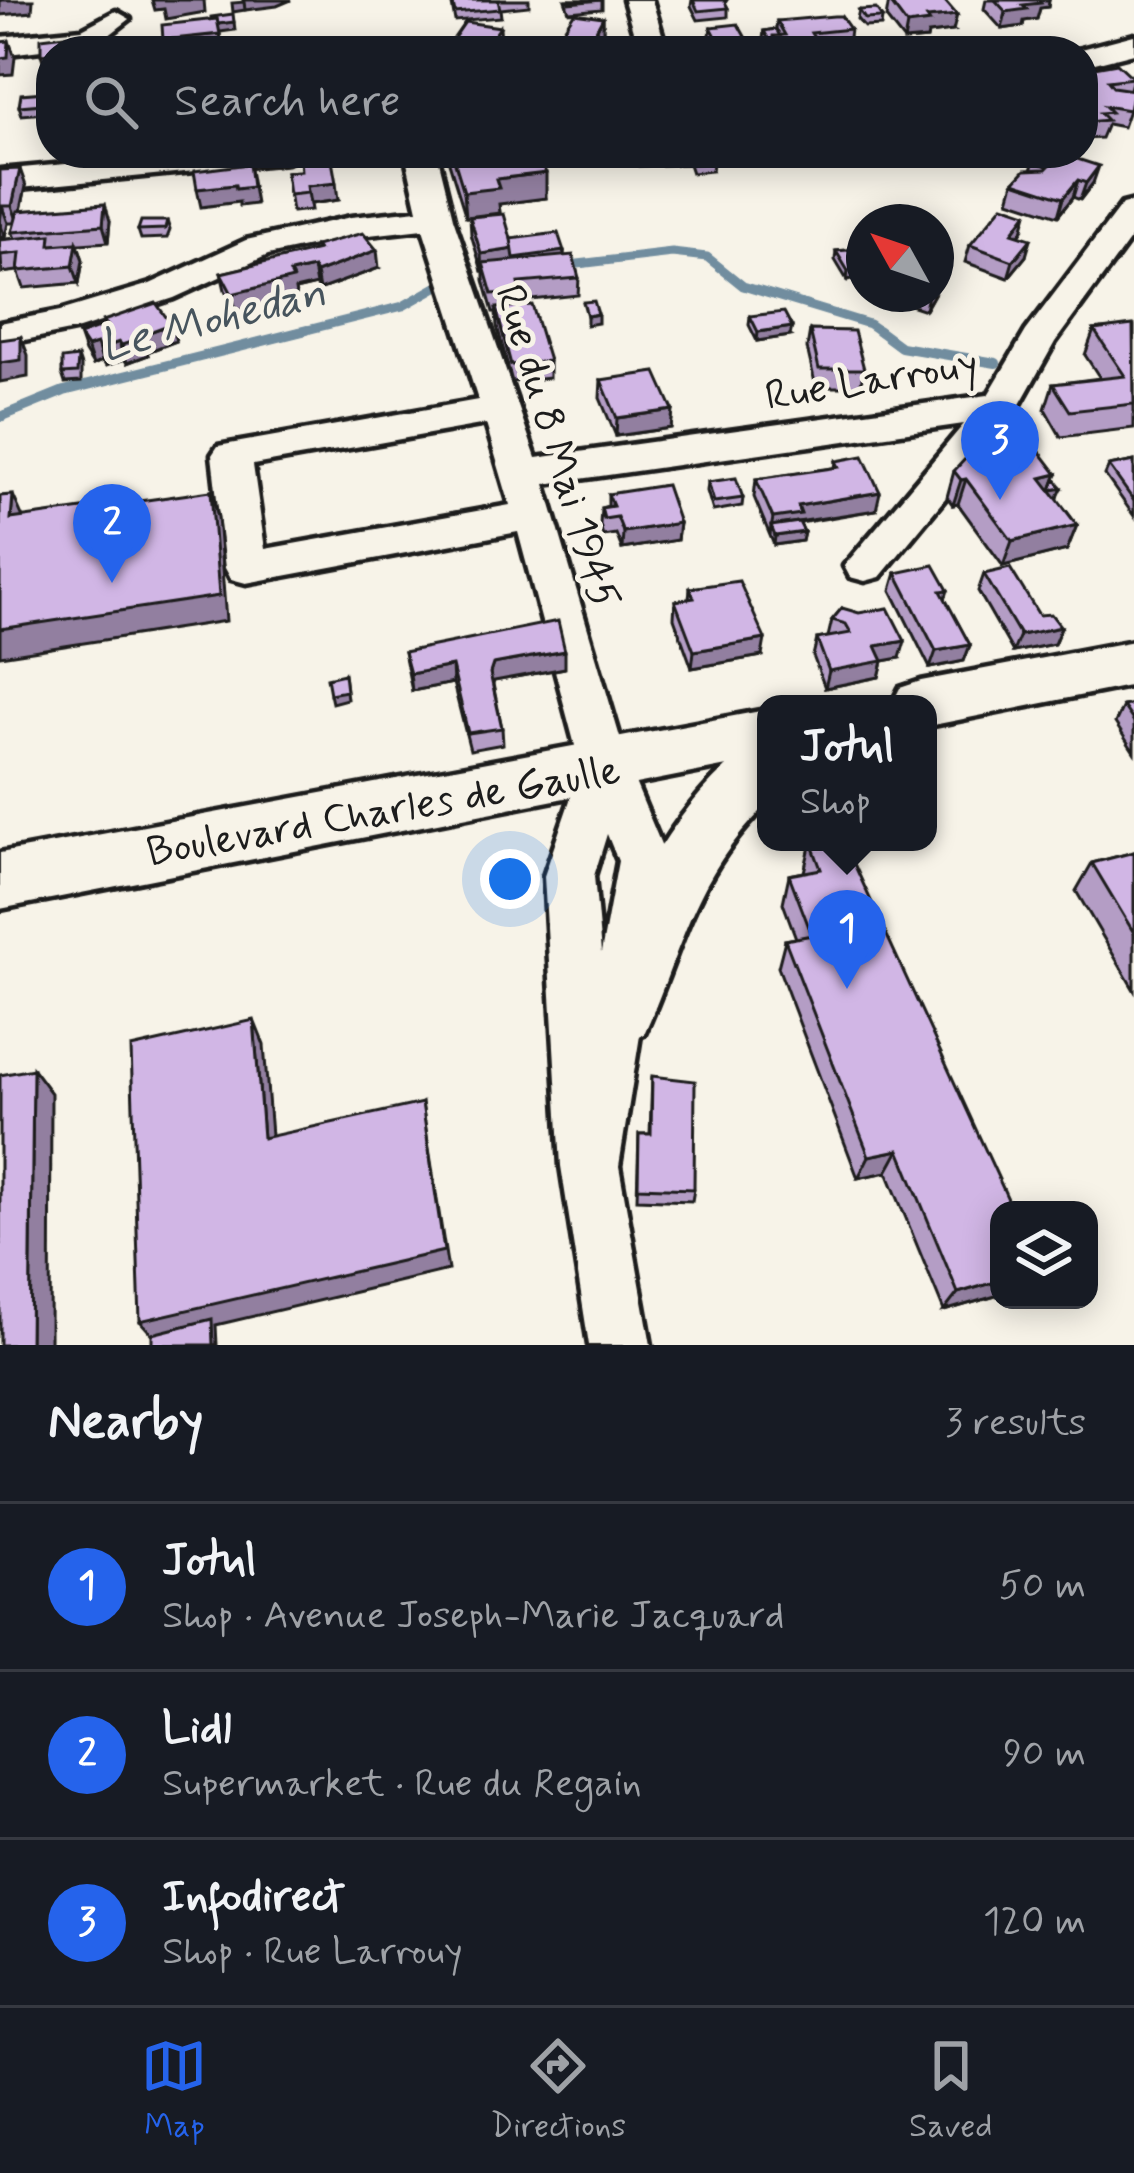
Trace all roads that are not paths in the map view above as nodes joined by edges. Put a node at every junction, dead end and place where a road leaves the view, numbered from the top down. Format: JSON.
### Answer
{"nodes":[{"id":1,"x":638,"y":0,"type":"edge"},
{"id":2,"x":116,"y":19,"type":"dead end"},
{"id":3,"x":92,"y":36,"type":"edge"},
{"id":4,"x":649,"y":36,"type":"edge"},
{"id":5,"x":36,"y":43,"type":"edge"},
{"id":6,"x":1134,"y":44,"type":"edge"},
{"id":7,"x":0,"y":46,"type":"edge"},
{"id":8,"x":1098,"y":53,"type":"edge"},
{"id":9,"x":128,"y":168,"type":"edge"},
{"id":10,"x":424,"y":168,"type":"edge"},
{"id":11,"x":0,"y":180,"type":"edge"},
{"id":12,"x":1134,"y":211,"type":"edge"},
{"id":13,"x":436,"y":218,"type":"junction"},
{"id":14,"x":0,"y":334,"type":"edge"},
{"id":15,"x":1001,"y":406,"type":"junction"},
{"id":16,"x":502,"y":409,"type":"junction"},
{"id":17,"x":522,"y":474,"type":"junction"},
{"id":18,"x":532,"y":515,"type":"junction"},
{"id":19,"x":866,"y":566,"type":"dead end"},
{"id":20,"x":1134,"y":663,"type":"edge"},
{"id":21,"x":937,"y":701,"type":"edge"},
{"id":22,"x":757,"y":736,"type":"edge"},
{"id":23,"x":605,"y":768,"type":"junction"},
{"id":24,"x":757,"y":775,"type":"edge"},
{"id":25,"x":0,"y":880,"type":"edge"},
{"id":26,"x":620,"y":1012,"type":"junction"},
{"id":27,"x":590,"y":1166,"type":"junction"},
{"id":28,"x":620,"y":1345,"type":"edge"}],
"edges":[{"from":1,"to":4,"type":"street"},
{"from":2,"to":3,"type":"street"},
{"from":5,"to":7,"type":"street"},
{"from":6,"to":8,"type":"street"},
{"from":9,"to":11,"type":"street"},
{"from":10,"to":13,"type":"street","name":"Rue du 8 Mai 1945"},
{"from":12,"to":15,"type":"street","name":"Rue Larrouy"},
{"from":13,"to":14,"type":"street"},
{"from":13,"to":16,"type":"street","name":"Rue du 8 Mai 1945"},
{"from":15,"to":17,"type":"street","name":"Rue Larrouy"},
{"from":15,"to":19,"type":"street"},
{"from":16,"to":17,"type":"street","name":"Rue du 8 Mai 1945"},
{"from":16,"to":18,"type":"street"},
{"from":17,"to":18,"type":"street","name":"Rue du 8 Mai 1945"},
{"from":18,"to":23,"type":"street","name":"Rue du 8 Mai 1945"},
{"from":20,"to":21,"type":"main road"},
{"from":22,"to":23,"type":"main road","name":"Boulevard Charles de Gaulle"},
{"from":23,"to":25,"type":"main road","name":"Boulevard Charles de Gaulle"},
{"from":23,"to":26,"type":"street","name":"Rue du 8 Mai 1945"},
{"from":23,"to":27,"type":"street"},
{"from":24,"to":26,"type":"main road"},
{"from":26,"to":27,"type":"street","name":"Rue du 8 Mai 1945"},
{"from":27,"to":28,"type":"street"}]}
